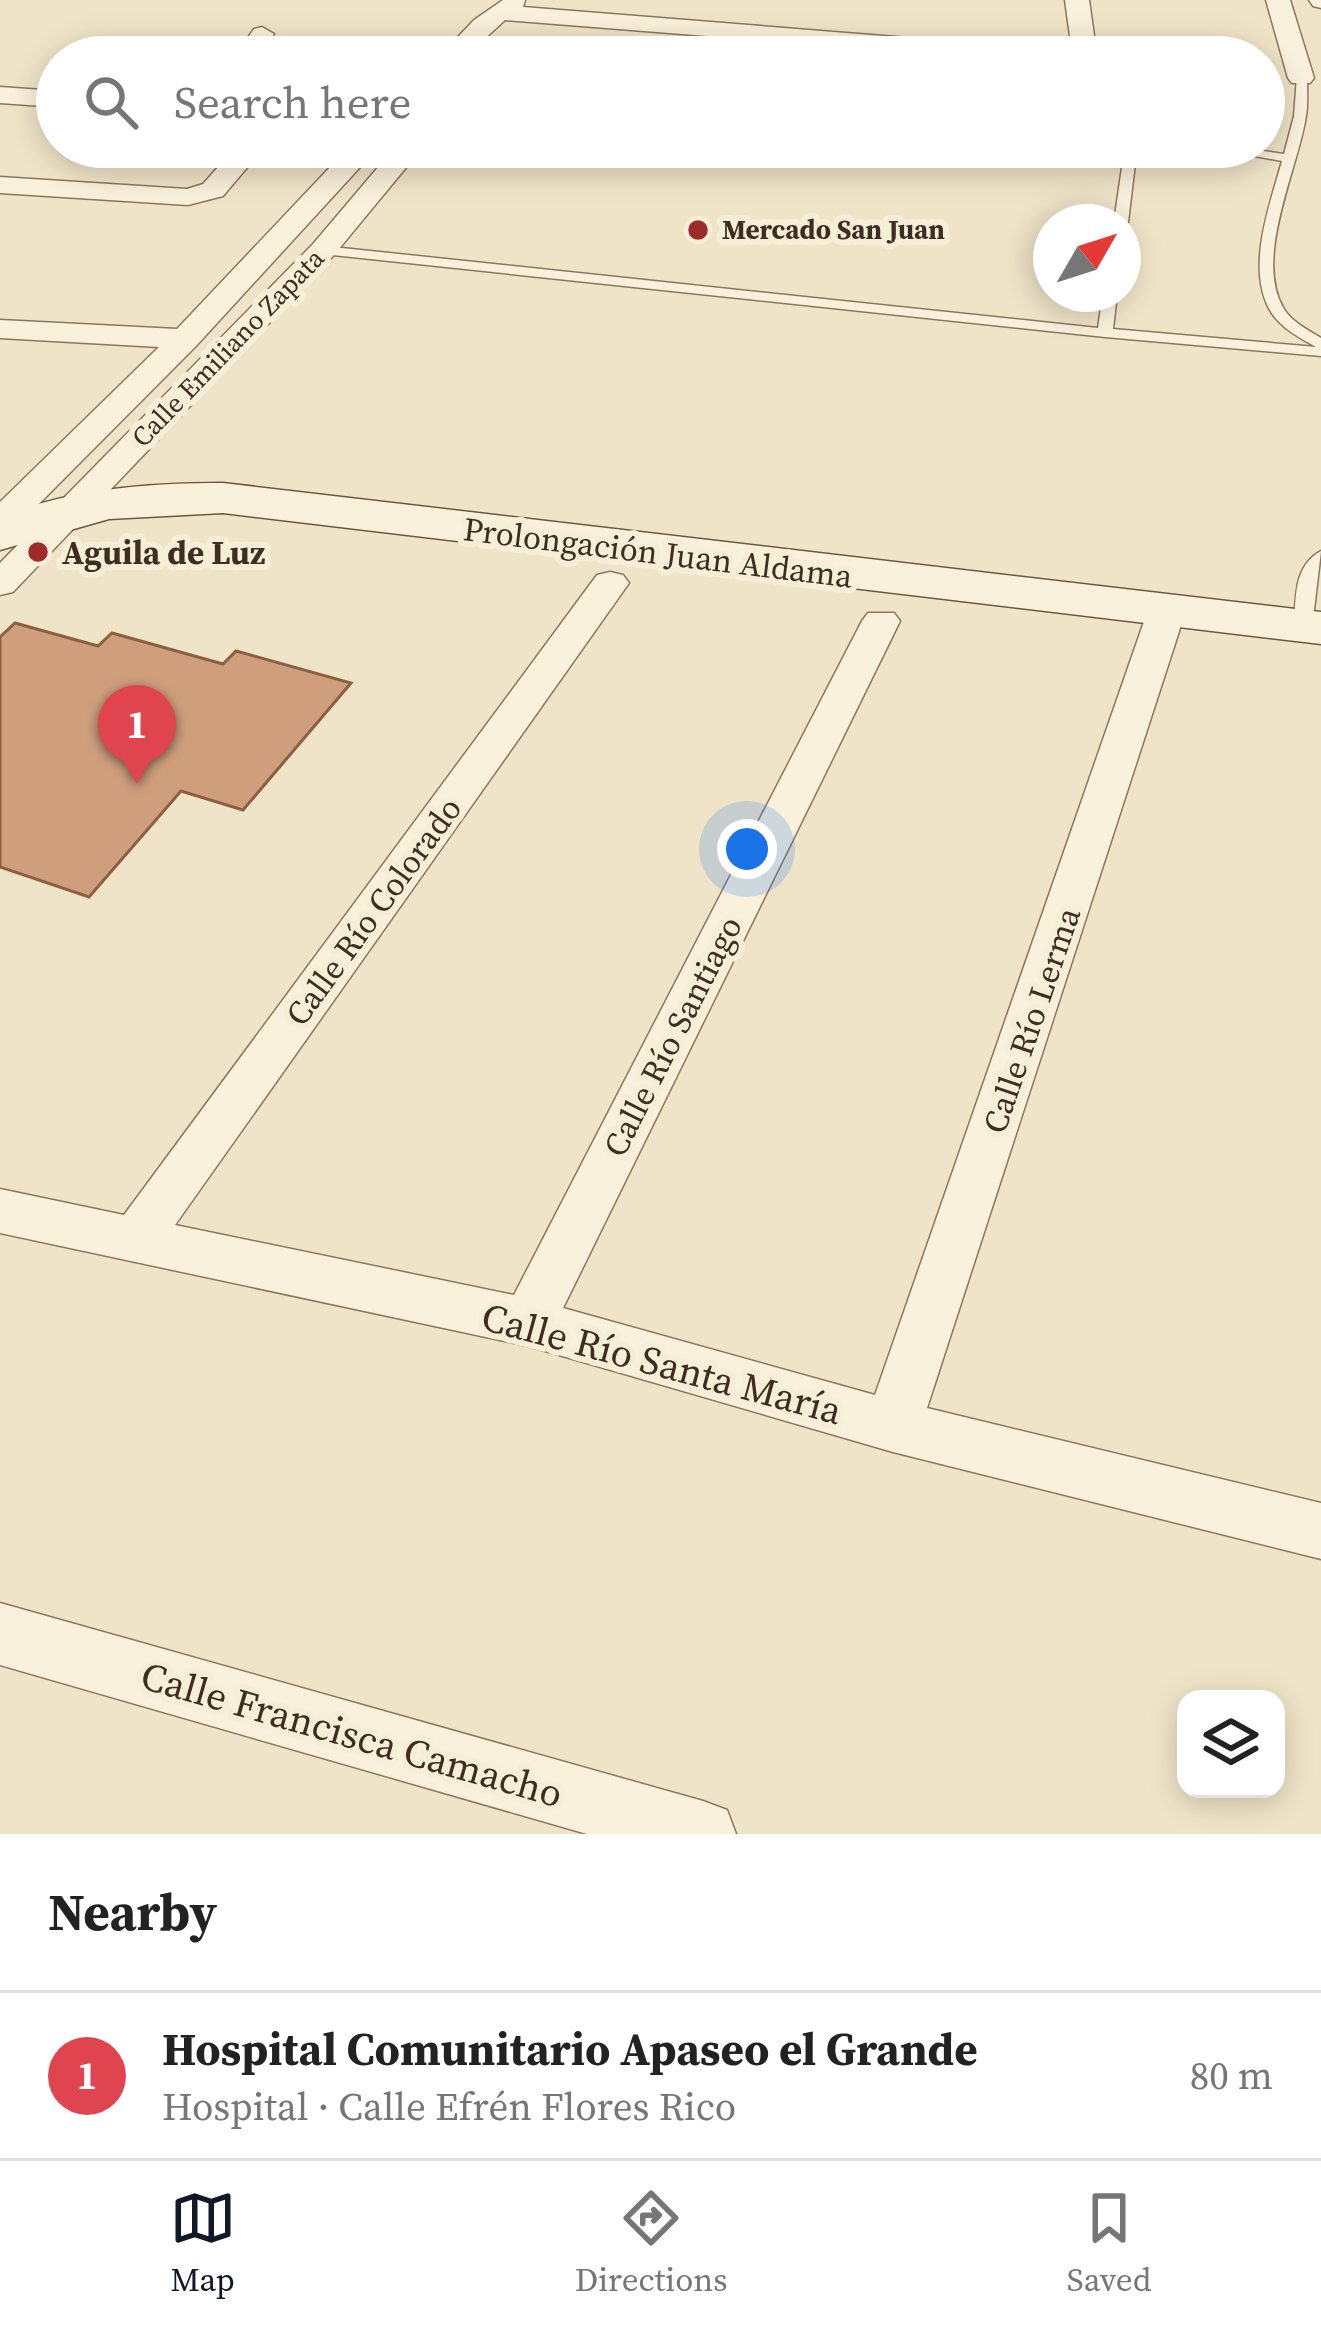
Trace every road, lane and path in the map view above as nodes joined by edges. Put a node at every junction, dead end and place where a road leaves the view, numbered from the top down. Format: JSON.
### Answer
{"nodes":[{"id":1,"x":1077,"y":0,"type":"edge"},
{"id":2,"x":1278,"y":0,"type":"edge"},
{"id":3,"x":512,"y":7,"type":"edge"},
{"id":4,"x":477,"y":36,"type":"edge"},
{"id":5,"x":834,"y":36,"type":"edge"},
{"id":6,"x":1082,"y":36,"type":"edge"},
{"id":7,"x":1311,"y":79,"type":"edge"},
{"id":8,"x":0,"y":95,"type":"edge"},
{"id":9,"x":36,"y":98,"type":"edge"},
{"id":10,"x":1321,"y":116,"type":"edge"},
{"id":11,"x":1300,"y":117,"type":"junction"},
{"id":12,"x":1286,"y":158,"type":"joint"},
{"id":13,"x":1285,"y":163,"type":"edge"},
{"id":14,"x":233,"y":168,"type":"edge"},
{"id":15,"x":367,"y":168,"type":"edge"},
{"id":16,"x":370,"y":168,"type":"edge"},
{"id":17,"x":1128,"y":168,"type":"edge"},
{"id":18,"x":1284,"y":168,"type":"edge"},
{"id":19,"x":0,"y":184,"type":"edge"},
{"id":20,"x":1123,"y":204,"type":"edge"},
{"id":21,"x":323,"y":250,"type":"junction"},
{"id":22,"x":1108,"y":312,"type":"edge"},
{"id":23,"x":0,"y":329,"type":"edge"},
{"id":24,"x":1105,"y":333,"type":"junction"},
{"id":25,"x":185,"y":339,"type":"junction"},
{"id":26,"x":1321,"y":348,"type":"edge"},
{"id":27,"x":14,"y":549,"type":"edge"},
{"id":28,"x":1321,"y":556,"type":"edge"},
{"id":29,"x":610,"y":584,"type":"junction"},
{"id":30,"x":881,"y":621,"type":"junction"},
{"id":31,"x":1161,"y":632,"type":"junction"},
{"id":32,"x":1315,"y":641,"type":"edge"},
{"id":33,"x":0,"y":1211,"type":"edge"},
{"id":34,"x":136,"y":1239,"type":"junction"},
{"id":35,"x":528,"y":1322,"type":"junction"},
{"id":36,"x":893,"y":1426,"type":"junction"},
{"id":37,"x":1321,"y":1531,"type":"edge"},
{"id":38,"x":0,"y":1634,"type":"edge"},
{"id":39,"x":704,"y":1834,"type":"edge"}],
"edges":[{"from":1,"to":6,"type":"street"},
{"from":2,"to":7,"type":"street"},
{"from":3,"to":4,"type":"street"},
{"from":3,"to":5,"type":"street"},
{"from":7,"to":11,"type":"lane"},
{"from":8,"to":9,"type":"street"},
{"from":10,"to":11,"type":"lane"},
{"from":11,"to":12,"type":"lane"},
{"from":12,"to":13,"type":"lane"},
{"from":14,"to":19,"type":"street"},
{"from":15,"to":25,"type":"street","name":"Calle Emiliano Zapata"},
{"from":16,"to":21,"type":"street","name":"Calle Emiliano Zapata"},
{"from":17,"to":20,"type":"lane"},
{"from":18,"to":26,"type":"lane"},
{"from":21,"to":24,"type":"lane"},
{"from":21,"to":27,"type":"street","name":"Calle Emiliano Zapata"},
{"from":22,"to":24,"type":"lane"},
{"from":23,"to":25,"type":"street"},
{"from":24,"to":26,"type":"lane"},
{"from":25,"to":27,"type":"street","name":"Calle Emiliano Zapata"},
{"from":27,"to":29,"type":"street","name":"Prolongación Juan Aldama"},
{"from":27,"to":31,"type":"street","name":"Prolongación Juan Aldama"},
{"from":28,"to":32,"type":"lane"},
{"from":29,"to":30,"type":"street","name":"Prolongación Juan Aldama"},
{"from":29,"to":34,"type":"street","name":"Calle Río Colorado"},
{"from":30,"to":31,"type":"street","name":"Prolongación Juan Aldama"},
{"from":30,"to":35,"type":"street","name":"Calle Río Santiago"},
{"from":31,"to":32,"type":"street","name":"Prolongación Juan Aldama"},
{"from":31,"to":36,"type":"street","name":"Calle Río Lerma"},
{"from":33,"to":34,"type":"street","name":"Calle Río Santa María"},
{"from":34,"to":35,"type":"street","name":"Calle Río Santa María"},
{"from":35,"to":36,"type":"street","name":"Calle Río Santa María"},
{"from":36,"to":37,"type":"street","name":"Calle Río Santa María"},
{"from":38,"to":39,"type":"street","name":"Calle Francisca Camacho"}]}
